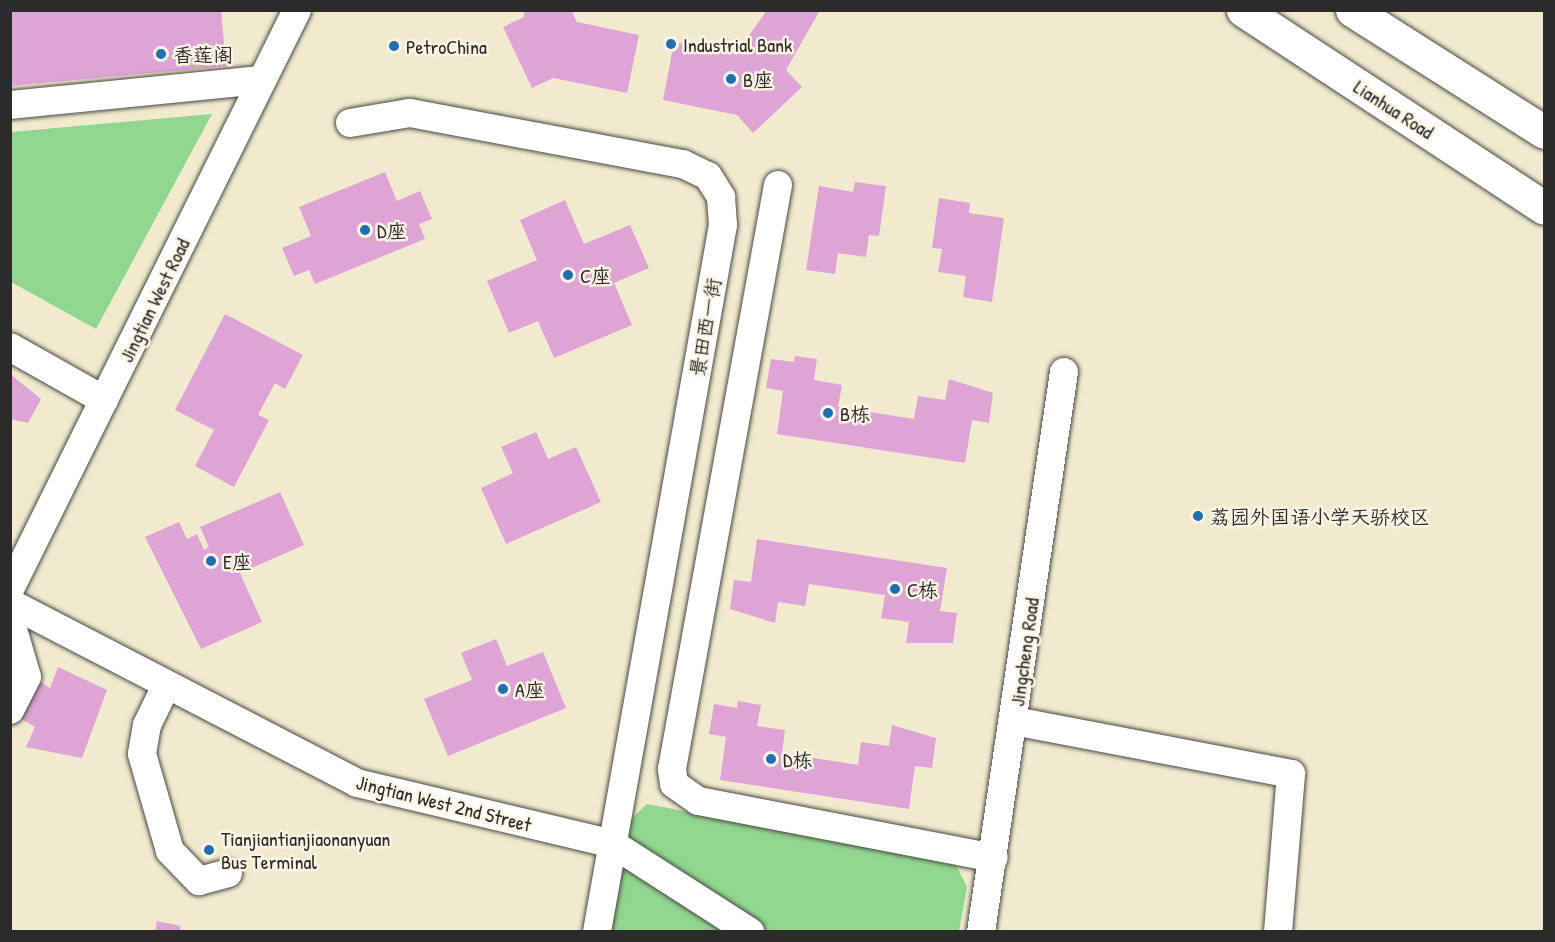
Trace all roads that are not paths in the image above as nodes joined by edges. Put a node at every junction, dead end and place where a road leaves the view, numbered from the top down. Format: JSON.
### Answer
{"nodes":[{"id":1,"x":297,"y":10,"type":"edge"},
{"id":2,"x":1243,"y":10,"type":"edge"},
{"id":3,"x":1352,"y":10,"type":"edge"},
{"id":4,"x":262,"y":80,"type":"junction"},
{"id":5,"x":10,"y":105,"type":"edge"},
{"id":6,"x":350,"y":123,"type":"dead end"},
{"id":7,"x":1545,"y":132,"type":"edge"},
{"id":8,"x":778,"y":185,"type":"dead end"},
{"id":9,"x":1545,"y":208,"type":"edge"},
{"id":10,"x":10,"y":347,"type":"edge"},
{"id":11,"x":1064,"y":372,"type":"dead end"},
{"id":12,"x":104,"y":400,"type":"junction"},
{"id":13,"x":10,"y":589,"type":"edge"},
{"id":14,"x":10,"y":603,"type":"edge"},
{"id":15,"x":10,"y":619,"type":"edge"},
{"id":16,"x":165,"y":688,"type":"junction"},
{"id":17,"x":10,"y":710,"type":"edge"},
{"id":18,"x":1014,"y":722,"type":"junction"},
{"id":19,"x":613,"y":844,"type":"junction"},
{"id":20,"x":994,"y":858,"type":"junction"},
{"id":21,"x":228,"y":873,"type":"dead end"},
{"id":22,"x":597,"y":932,"type":"edge"},
{"id":23,"x":750,"y":932,"type":"edge"},
{"id":24,"x":981,"y":932,"type":"edge"},
{"id":25,"x":1278,"y":932,"type":"edge"}],
"edges":[{"from":1,"to":4,"type":"street","name":"Jingtian West Road"},
{"from":2,"to":9,"type":"main road","name":"Lianhua Road"},
{"from":3,"to":7,"type":"main road"},
{"from":4,"to":5,"type":"street"},
{"from":4,"to":12,"type":"street","name":"Jingtian West Road"},
{"from":6,"to":19,"type":"street","name":"景田西一街"},
{"from":8,"to":20,"type":"street"},
{"from":10,"to":12,"type":"street"},
{"from":11,"to":18,"type":"street","name":"Jingcheng Road"},
{"from":12,"to":13,"type":"street","name":"Jingtian West Road"},
{"from":14,"to":16,"type":"street","name":"Jingtian West 2nd Street"},
{"from":15,"to":17,"type":"street"},
{"from":16,"to":19,"type":"street","name":"Jingtian West 2nd Street"},
{"from":16,"to":21,"type":"street"},
{"from":18,"to":20,"type":"street","name":"Jingcheng Road"},
{"from":18,"to":25,"type":"street"},
{"from":19,"to":22,"type":"street","name":"景田西一街"},
{"from":19,"to":23,"type":"street","name":"Jingtian West 2nd Street"},
{"from":20,"to":24,"type":"street","name":"Jingcheng Road"}]}
